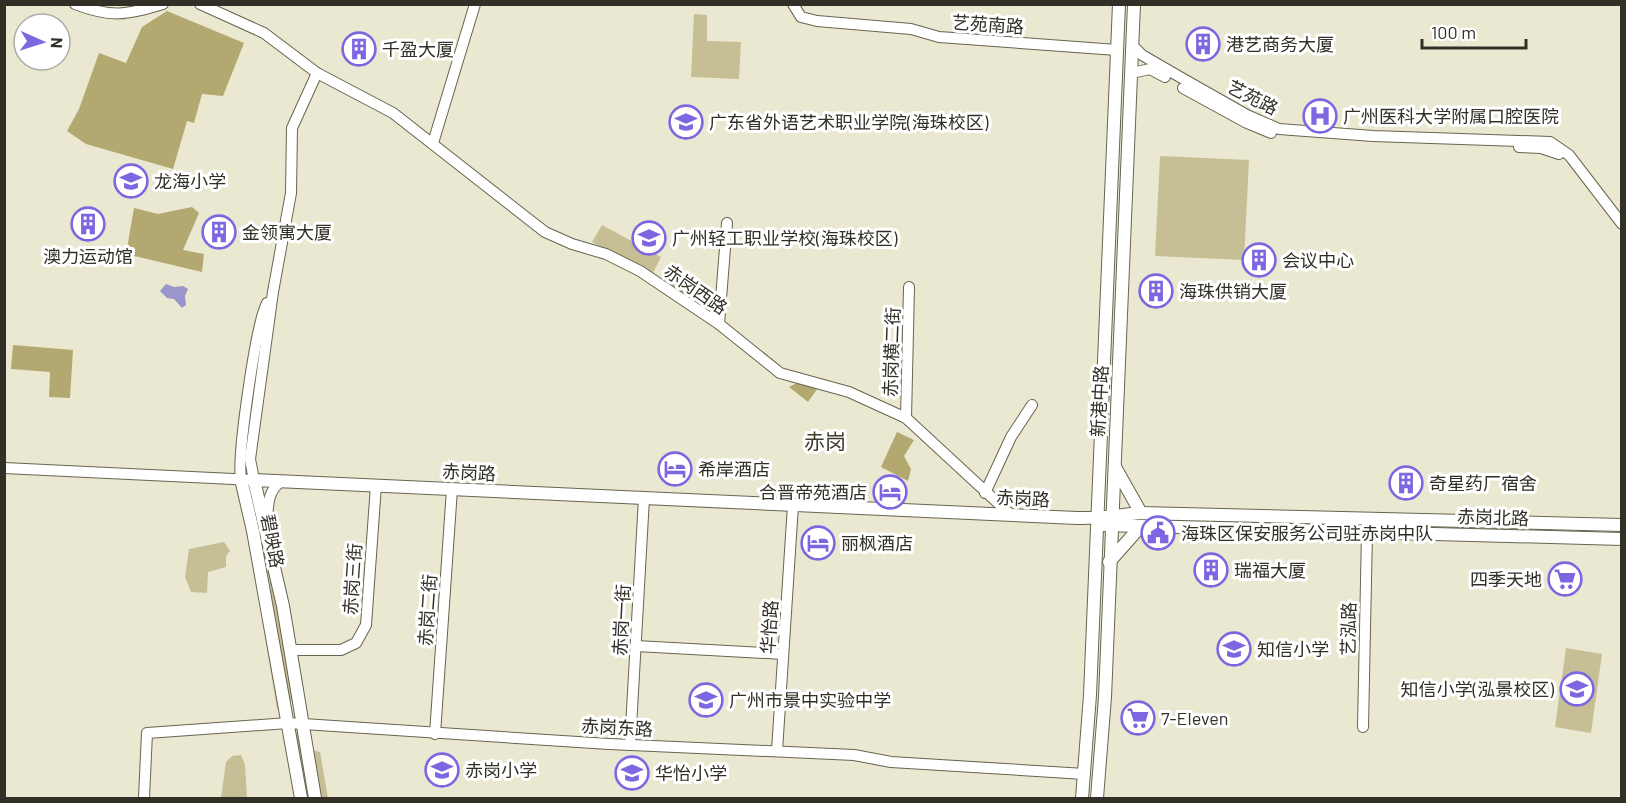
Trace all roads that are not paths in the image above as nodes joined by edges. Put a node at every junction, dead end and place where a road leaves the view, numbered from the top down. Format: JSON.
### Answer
{"nodes":[{"id":1,"x":75,"y":4,"type":"edge"},
{"id":2,"x":163,"y":4,"type":"edge"},
{"id":3,"x":200,"y":4,"type":"edge"},
{"id":4,"x":475,"y":4,"type":"edge"},
{"id":5,"x":793,"y":4,"type":"edge"},
{"id":6,"x":1119,"y":4,"type":"edge"},
{"id":7,"x":1134,"y":4,"type":"edge"},
{"id":8,"x":1132,"y":45,"type":"junction"},
{"id":9,"x":1117,"y":50,"type":"junction"},
{"id":10,"x":317,"y":73,"type":"junction"},
{"id":11,"x":1132,"y":73,"type":"junction"},
{"id":12,"x":433,"y":143,"type":"junction"},
{"id":13,"x":727,"y":223,"type":"dead end"},
{"id":14,"x":1622,"y":224,"type":"edge"},
{"id":15,"x":1622,"y":235,"type":"edge"},
{"id":16,"x":909,"y":287,"type":"dead end"},
{"id":17,"x":719,"y":324,"type":"junction"},
{"id":18,"x":1032,"y":405,"type":"dead end"},
{"id":19,"x":906,"y":418,"type":"junction"},
{"id":20,"x":1114,"y":466,"type":"junction"},
{"id":21,"x":4,"y":468,"type":"edge"},
{"id":22,"x":248,"y":479,"type":"junction"},
{"id":23,"x":282,"y":481,"type":"junction"},
{"id":24,"x":376,"y":485,"type":"junction"},
{"id":25,"x":452,"y":489,"type":"junction"},
{"id":26,"x":985,"y":493,"type":"junction"},
{"id":27,"x":644,"y":498,"type":"junction"},
{"id":28,"x":793,"y":505,"type":"junction"},
{"id":29,"x":932,"y":512,"type":"junction"},
{"id":30,"x":1141,"y":513,"type":"junction"},
{"id":31,"x":1011,"y":515,"type":"junction"},
{"id":32,"x":1112,"y":520,"type":"junction"},
{"id":33,"x":1097,"y":522,"type":"junction"},
{"id":34,"x":1622,"y":525,"type":"edge"},
{"id":35,"x":1141,"y":526,"type":"junction"},
{"id":36,"x":267,"y":532,"type":"junction"},
{"id":37,"x":1367,"y":532,"type":"junction"},
{"id":38,"x":1622,"y":539,"type":"edge"},
{"id":39,"x":1110,"y":562,"type":"junction"},
{"id":40,"x":636,"y":646,"type":"junction"},
{"id":41,"x":291,"y":650,"type":"junction"},
{"id":42,"x":783,"y":654,"type":"junction"},
{"id":43,"x":288,"y":723,"type":"junction"},
{"id":44,"x":303,"y":724,"type":"junction"},
{"id":45,"x":1363,"y":727,"type":"dead end"},
{"id":46,"x":435,"y":734,"type":"junction"},
{"id":47,"x":630,"y":745,"type":"junction"},
{"id":48,"x":777,"y":752,"type":"junction"},
{"id":49,"x":1085,"y":774,"type":"junction"},
{"id":50,"x":1100,"y":774,"type":"junction"},
{"id":51,"x":144,"y":798,"type":"edge"},
{"id":52,"x":301,"y":798,"type":"edge"},
{"id":53,"x":315,"y":798,"type":"edge"},
{"id":54,"x":1082,"y":798,"type":"edge"},
{"id":55,"x":1096,"y":798,"type":"edge"}],
"edges":[{"from":1,"to":2,"type":"street"},
{"from":3,"to":10,"type":"street","name":"赤岗西路"},
{"from":4,"to":12,"type":"street"},
{"from":5,"to":9,"type":"street","name":"艺苑南路"},
{"from":6,"to":9,"type":"main road","name":"新港中路"},
{"from":7,"to":8,"type":"main road","name":"新港中路"},
{"from":8,"to":11,"type":"main road","name":"新港中路"},
{"from":8,"to":14,"type":"street","name":"艺苑路"},
{"from":9,"to":33,"type":"main road","name":"新港中路"},
{"from":10,"to":12,"type":"street","name":"赤岗西路"},
{"from":10,"to":22,"type":"street","name":"碧映路"},
{"from":11,"to":15,"type":"street","name":"艺苑路"},
{"from":11,"to":20,"type":"main road","name":"新港中路"},
{"from":12,"to":17,"type":"street","name":"赤岗西路"},
{"from":13,"to":17,"type":"street"},
{"from":16,"to":19,"type":"street","name":"赤岗横二街"},
{"from":17,"to":19,"type":"street","name":"赤岗西路"},
{"from":18,"to":26,"type":"street"},
{"from":19,"to":26,"type":"street","name":"赤岗西路"},
{"from":20,"to":30,"type":"main road"},
{"from":20,"to":32,"type":"main road","name":"新港中路"},
{"from":21,"to":22,"type":"street","name":"赤岗路"},
{"from":22,"to":23,"type":"main road","name":"赤岗路"},
{"from":22,"to":36,"type":"main road","name":"碧映路"},
{"from":22,"to":43,"type":"main road","name":"碧映路"},
{"from":23,"to":24,"type":"main road","name":"赤岗路"},
{"from":23,"to":36,"type":"street"},
{"from":24,"to":25,"type":"main road","name":"赤岗路"},
{"from":24,"to":41,"type":"street","name":"赤岗三街"},
{"from":25,"to":27,"type":"main road","name":"赤岗路"},
{"from":25,"to":46,"type":"street","name":"赤岗二街"},
{"from":26,"to":31,"type":"street","name":"赤岗西路"},
{"from":27,"to":28,"type":"main road","name":"赤岗路"},
{"from":27,"to":40,"type":"street","name":"赤岗一街"},
{"from":28,"to":29,"type":"main road","name":"赤岗路"},
{"from":28,"to":42,"type":"street","name":"华怡路"},
{"from":29,"to":31,"type":"main road","name":"赤岗路"},
{"from":29,"to":33,"type":"main road","name":"赤岗路"},
{"from":30,"to":32,"type":"main road","name":"赤岗北路"},
{"from":30,"to":34,"type":"main road","name":"赤岗北路"},
{"from":31,"to":33,"type":"main road","name":"赤岗路"},
{"from":32,"to":33,"type":"main road","name":"赤岗路"},
{"from":32,"to":35,"type":"main road","name":"赤岗北路"},
{"from":32,"to":39,"type":"main road","name":"新港中路"},
{"from":33,"to":49,"type":"main road","name":"新港中路"},
{"from":35,"to":37,"type":"main road","name":"赤岗北路"},
{"from":35,"to":39,"type":"main road"},
{"from":36,"to":41,"type":"main road","name":"碧映路"},
{"from":37,"to":38,"type":"main road","name":"赤岗北路"},
{"from":37,"to":45,"type":"street","name":"艺泓路"},
{"from":39,"to":50,"type":"main road","name":"新港中路"},
{"from":40,"to":42,"type":"street"},
{"from":40,"to":47,"type":"street","name":"赤岗一街"},
{"from":41,"to":44,"type":"main road","name":"碧映路"},
{"from":42,"to":48,"type":"street","name":"华怡路"},
{"from":43,"to":44,"type":"street","name":"赤岗东路"},
{"from":43,"to":51,"type":"street","name":"赤岗东路"},
{"from":43,"to":52,"type":"main road","name":"碧映路"},
{"from":44,"to":46,"type":"street","name":"赤岗东路"},
{"from":44,"to":53,"type":"main road","name":"碧映路"},
{"from":46,"to":47,"type":"street","name":"赤岗东路"},
{"from":47,"to":48,"type":"street","name":"赤岗东路"},
{"from":48,"to":49,"type":"street","name":"赤岗东路"},
{"from":49,"to":50,"type":"main road"},
{"from":49,"to":54,"type":"main road","name":"新港中路"},
{"from":50,"to":55,"type":"main road","name":"新港中路"}]}
